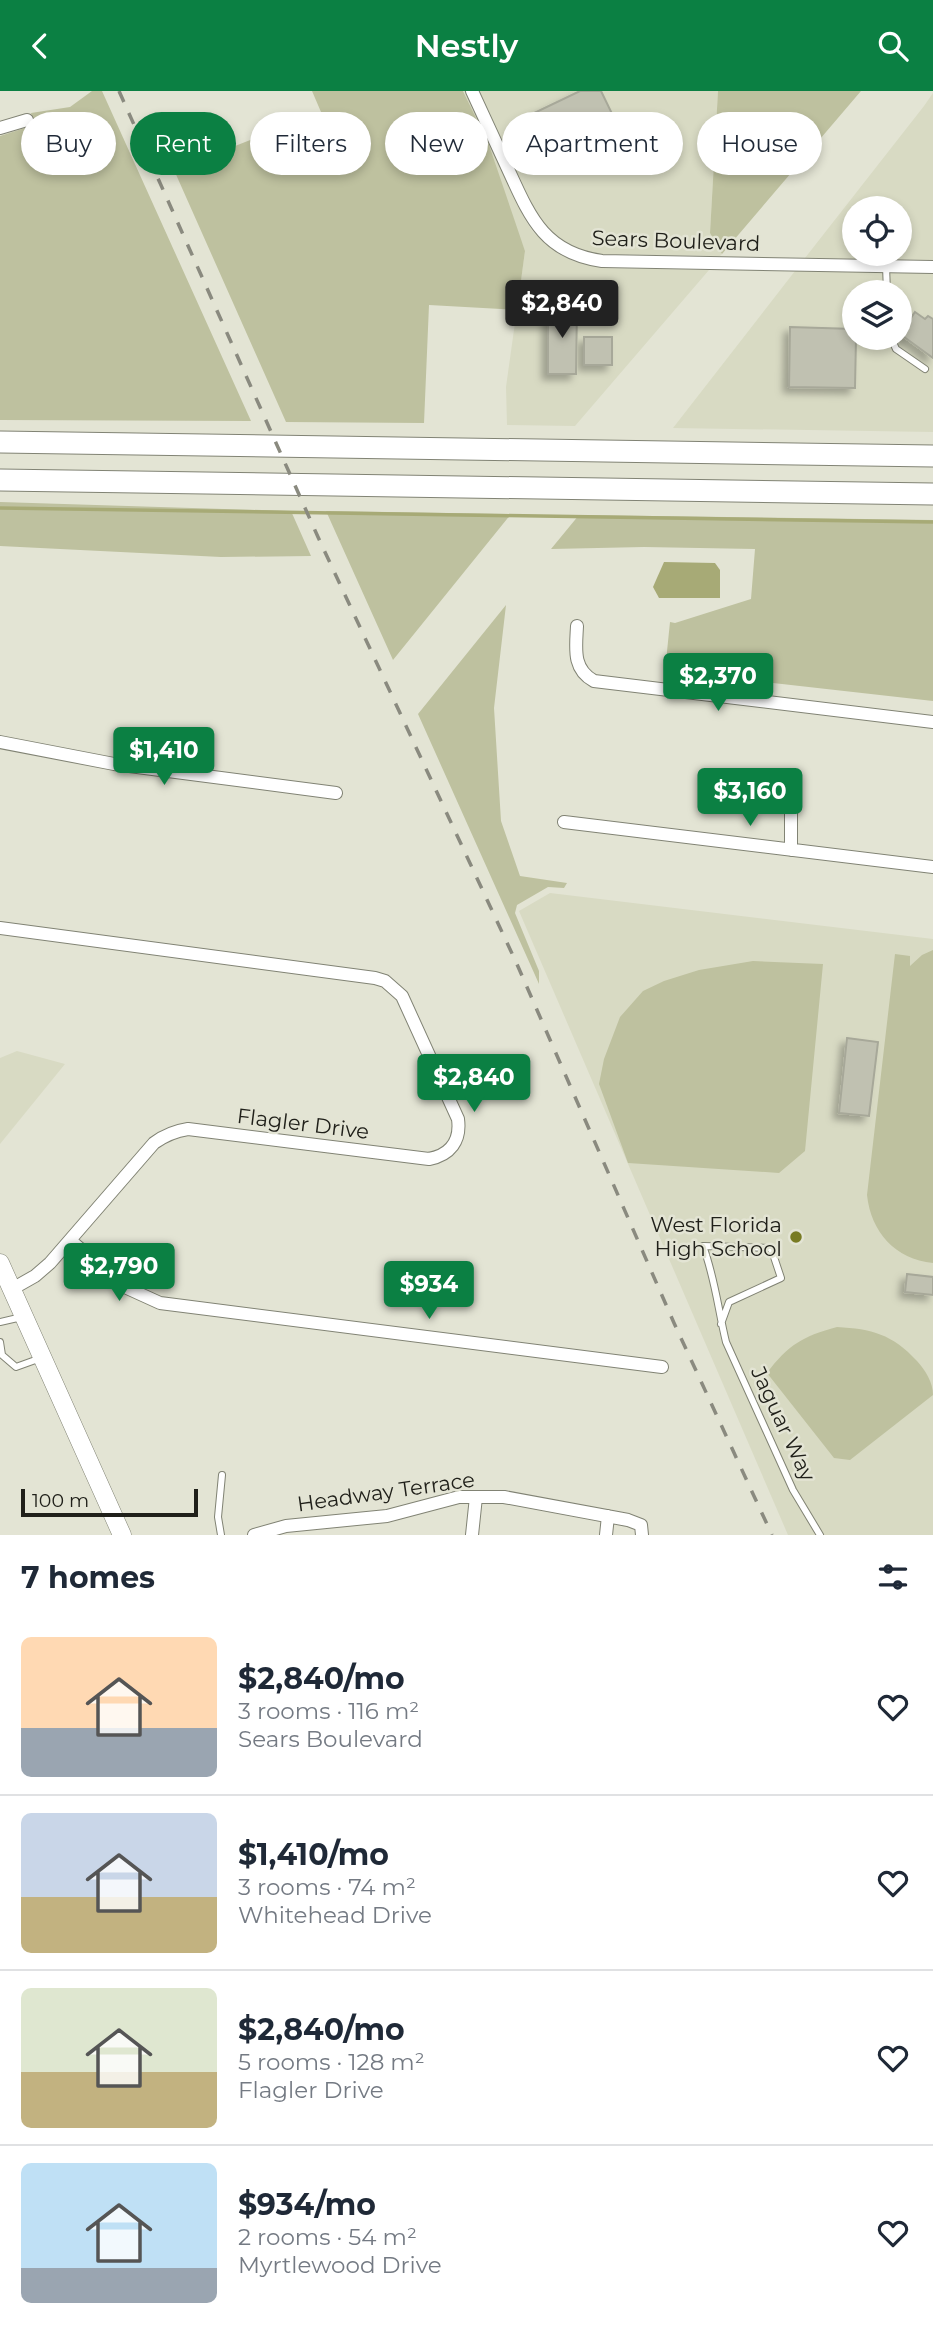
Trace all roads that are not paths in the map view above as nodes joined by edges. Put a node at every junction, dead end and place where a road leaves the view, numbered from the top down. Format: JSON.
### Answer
{"nodes":[{"id":1,"x":472,"y":91,"type":"edge"},
{"id":2,"x":21,"y":122,"type":"edge"},
{"id":3,"x":0,"y":128,"type":"edge"},
{"id":4,"x":842,"y":265,"type":"edge"},
{"id":5,"x":886,"y":266,"type":"joint"},
{"id":6,"x":933,"y":267,"type":"edge"},
{"id":7,"x":887,"y":280,"type":"edge"},
{"id":8,"x":897,"y":350,"type":"edge"},
{"id":9,"x":925,"y":369,"type":"dead end"},
{"id":10,"x":0,"y":442,"type":"edge"},
{"id":11,"x":933,"y":456,"type":"edge"},
{"id":12,"x":0,"y":480,"type":"edge"},
{"id":13,"x":933,"y":494,"type":"edge"},
{"id":14,"x":577,"y":626,"type":"dead end"},
{"id":15,"x":933,"y":722,"type":"edge"},
{"id":16,"x":0,"y":742,"type":"edge"},
{"id":17,"x":791,"y":789,"type":"dead end"},
{"id":18,"x":336,"y":793,"type":"dead end"},
{"id":19,"x":564,"y":822,"type":"dead end"},
{"id":20,"x":792,"y":850,"type":"junction"},
{"id":21,"x":933,"y":867,"type":"edge"},
{"id":22,"x":0,"y":928,"type":"edge"},
{"id":23,"x":71,"y":1241,"type":"junction"},
{"id":24,"x":0,"y":1263,"type":"edge"},
{"id":25,"x":12,"y":1289,"type":"junction"},
{"id":26,"x":24,"y":1316,"type":"junction"},
{"id":27,"x":0,"y":1322,"type":"edge"},
{"id":28,"x":721,"y":1324,"type":"junction"},
{"id":29,"x":0,"y":1342,"type":"edge"},
{"id":30,"x":43,"y":1358,"type":"junction"},
{"id":31,"x":662,"y":1367,"type":"dead end"},
{"id":32,"x":222,"y":1475,"type":"dead end"},
{"id":33,"x":475,"y":1497,"type":"junction"},
{"id":34,"x":608,"y":1516,"type":"junction"},
{"id":35,"x":122,"y":1535,"type":"edge"},
{"id":36,"x":221,"y":1535,"type":"edge"},
{"id":37,"x":254,"y":1535,"type":"edge"},
{"id":38,"x":472,"y":1535,"type":"edge"},
{"id":39,"x":606,"y":1535,"type":"edge"},
{"id":40,"x":642,"y":1535,"type":"edge"},
{"id":41,"x":820,"y":1535,"type":"edge"}],
"edges":[{"from":1,"to":4,"type":"street","name":"Sears Boulevard"},
{"from":2,"to":3,"type":"street"},
{"from":5,"to":6,"type":"street","name":"Sears Boulevard"},
{"from":5,"to":7,"type":"lane"},
{"from":8,"to":9,"type":"lane"},
{"from":10,"to":11,"type":"highway"},
{"from":12,"to":13,"type":"highway"},
{"from":14,"to":15,"type":"street"},
{"from":16,"to":18,"type":"street"},
{"from":17,"to":20,"type":"street"},
{"from":19,"to":20,"type":"street"},
{"from":20,"to":21,"type":"street"},
{"from":22,"to":23,"type":"street","name":"Flagler Drive"},
{"from":23,"to":25,"type":"street","name":"Flagler Drive"},
{"from":23,"to":31,"type":"street"},
{"from":24,"to":25,"type":"main road"},
{"from":25,"to":26,"type":"main road"},
{"from":26,"to":27,"type":"lane"},
{"from":26,"to":30,"type":"main road"},
{"from":28,"to":28,"type":"lane","name":"Jaguar Way"},
{"from":28,"to":41,"type":"lane","name":"Jaguar Way"},
{"from":29,"to":30,"type":"lane"},
{"from":30,"to":35,"type":"main road"},
{"from":32,"to":36,"type":"lane"},
{"from":33,"to":34,"type":"street","name":"Headway Terrace"},
{"from":33,"to":37,"type":"street","name":"Headway Terrace"},
{"from":33,"to":38,"type":"street"},
{"from":34,"to":39,"type":"street"},
{"from":34,"to":40,"type":"street","name":"Headway Terrace"}]}
